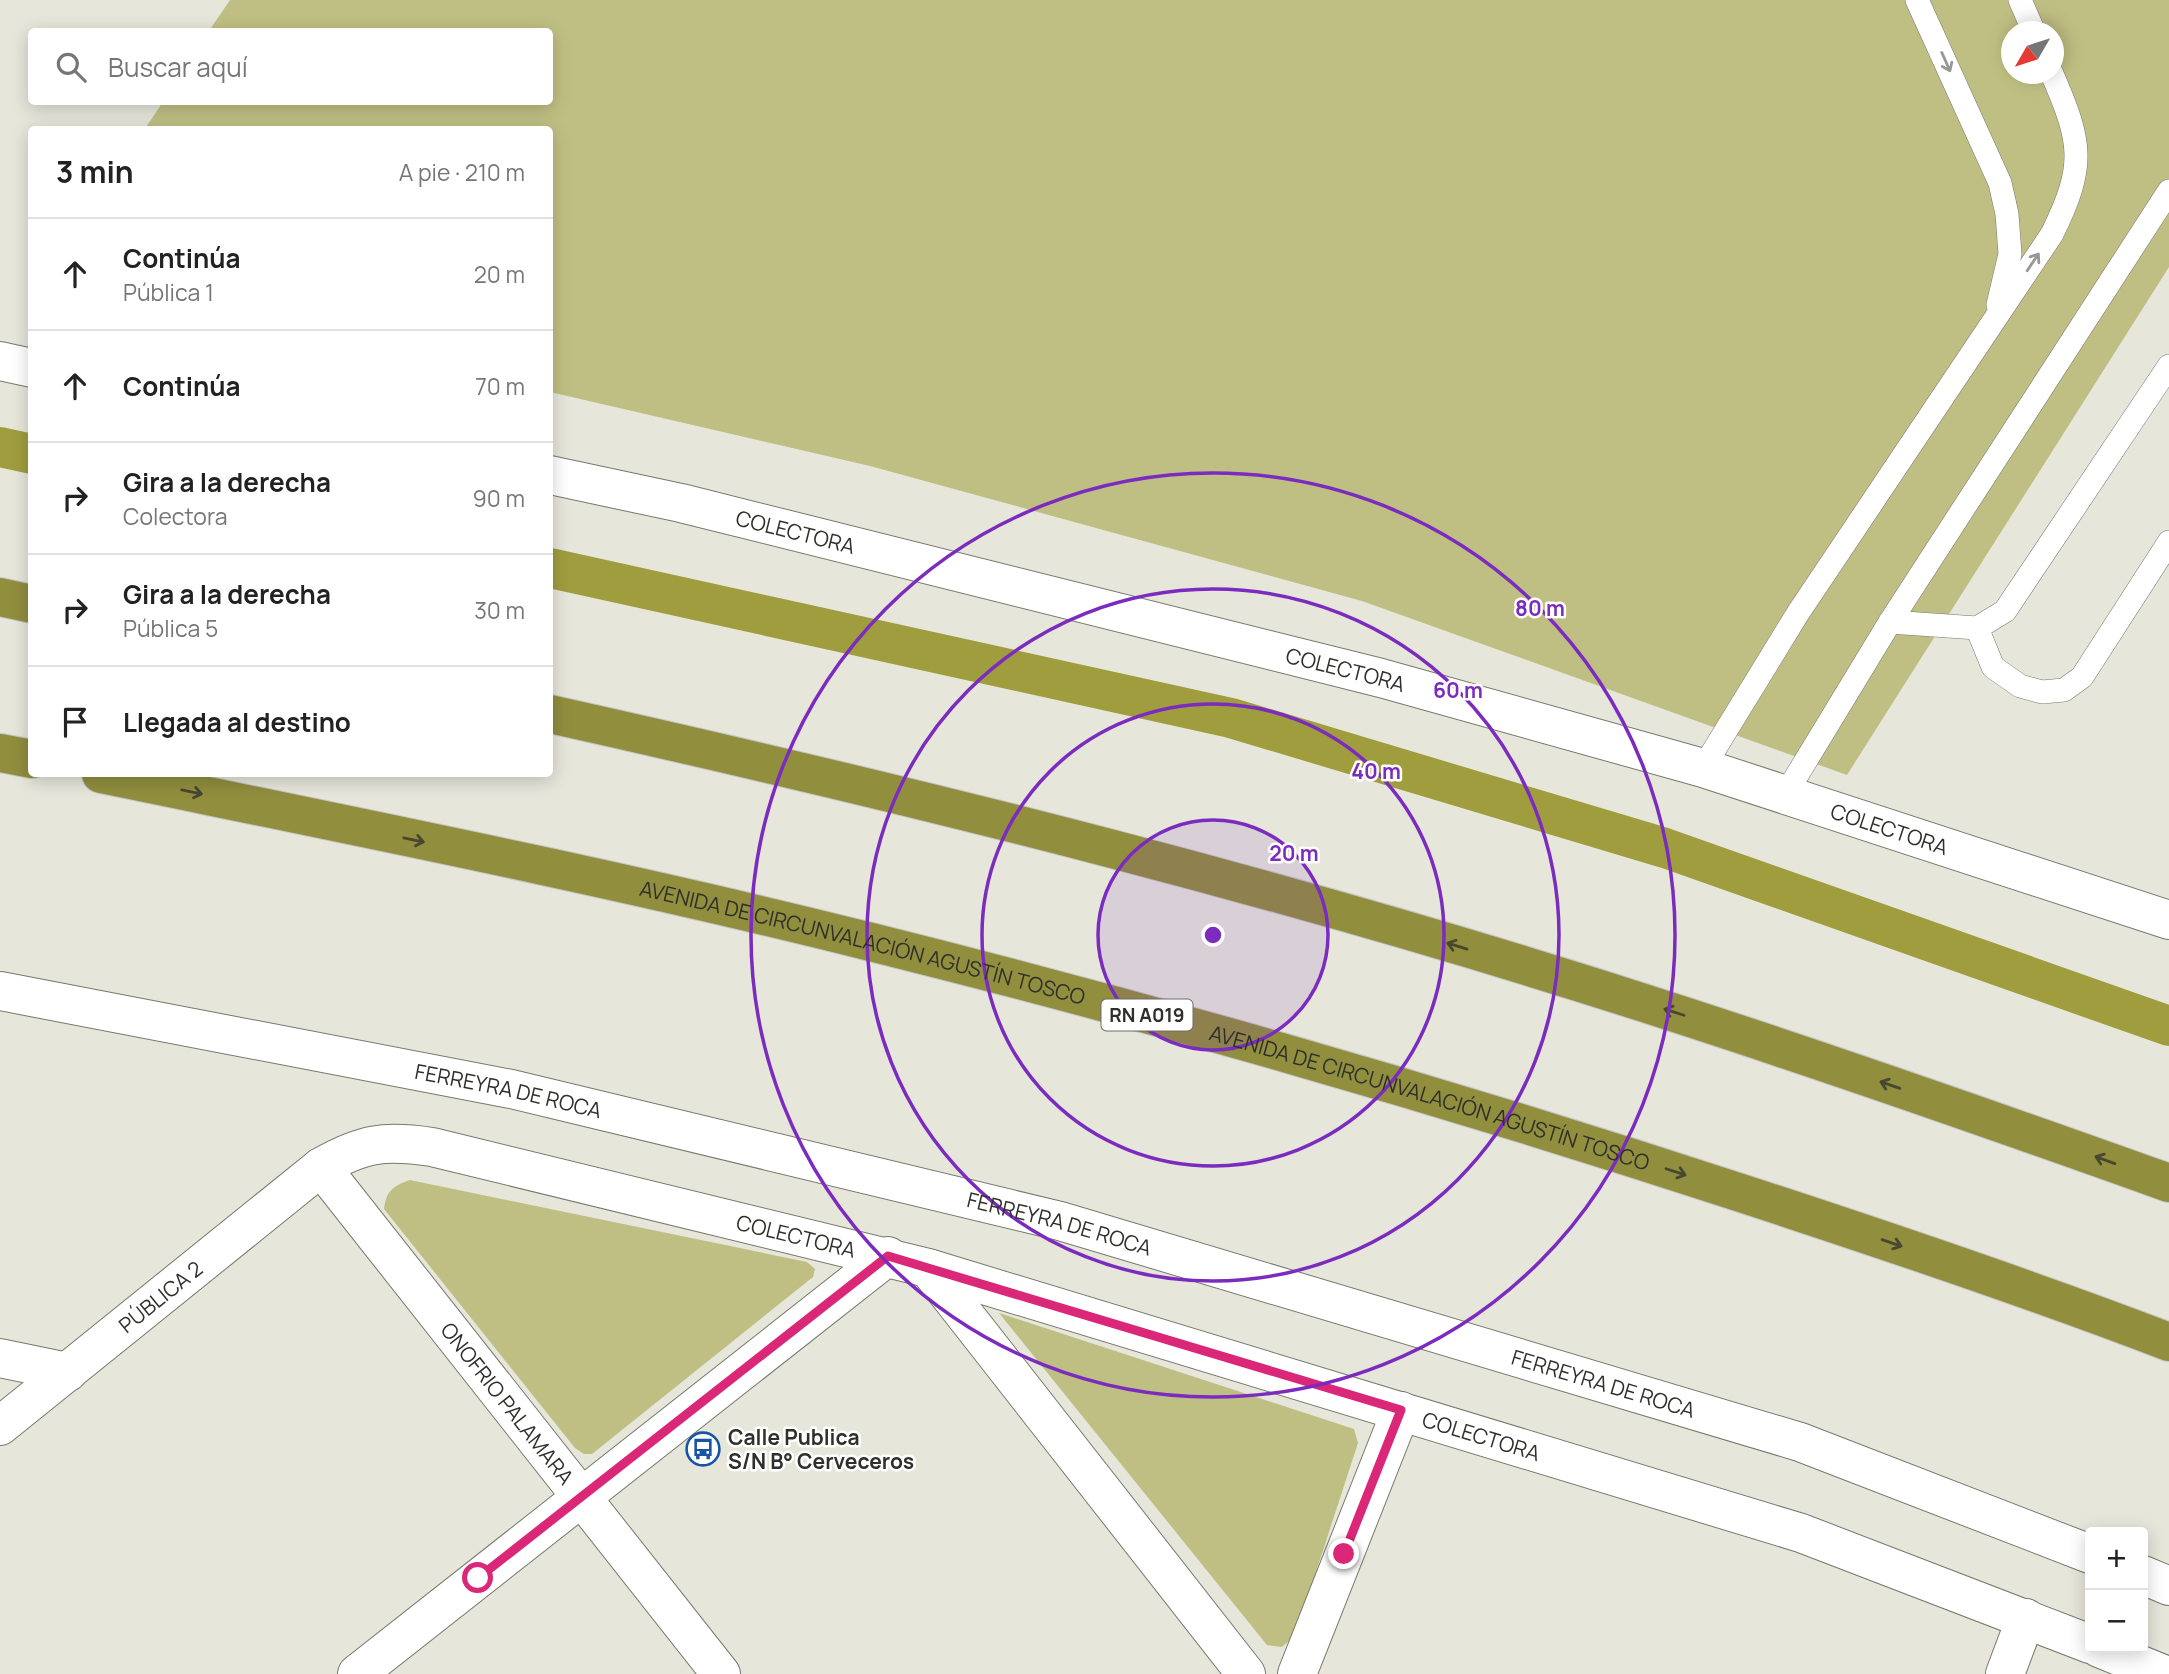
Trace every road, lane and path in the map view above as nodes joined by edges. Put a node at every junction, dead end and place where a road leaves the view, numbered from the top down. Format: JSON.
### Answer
{"nodes":[{"id":1,"x":1917,"y":0,"type":"edge"},
{"id":2,"x":2020,"y":0,"type":"edge"},
{"id":3,"x":2029,"y":21,"type":"edge"},
{"id":4,"x":2056,"y":84,"type":"edge"},
{"id":5,"x":2169,"y":191,"type":"edge"},
{"id":6,"x":1995,"y":318,"type":"junction"},
{"id":7,"x":0,"y":361,"type":"edge"},
{"id":8,"x":2169,"y":366,"type":"edge"},
{"id":9,"x":28,"y":367,"type":"edge"},
{"id":10,"x":553,"y":476,"type":"edge"},
{"id":11,"x":2169,"y":541,"type":"edge"},
{"id":12,"x":0,"y":597,"type":"edge"},
{"id":13,"x":28,"y":603,"type":"edge"},
{"id":14,"x":1891,"y":622,"type":"junction"},
{"id":15,"x":1977,"y":628,"type":"junction"},
{"id":16,"x":553,"y":715,"type":"edge"},
{"id":17,"x":0,"y":752,"type":"edge"},
{"id":18,"x":28,"y":758,"type":"edge"},
{"id":19,"x":1703,"y":768,"type":"junction"},
{"id":20,"x":115,"y":777,"type":"edge"},
{"id":21,"x":1785,"y":795,"type":"junction"},
{"id":22,"x":2169,"y":920,"type":"edge"},
{"id":23,"x":0,"y":991,"type":"edge"},
{"id":24,"x":321,"y":1167,"type":"junction"},
{"id":25,"x":2169,"y":1183,"type":"edge"},
{"id":26,"x":888,"y":1256,"type":"junction"},
{"id":27,"x":928,"y":1268,"type":"junction"},
{"id":28,"x":2169,"y":1342,"type":"edge"},
{"id":29,"x":0,"y":1358,"type":"edge"},
{"id":30,"x":68,"y":1372,"type":"junction"},
{"id":31,"x":1401,"y":1410,"type":"junction"},
{"id":32,"x":0,"y":1426,"type":"edge"},
{"id":33,"x":580,"y":1499,"type":"junction"},
{"id":34,"x":2085,"y":1552,"type":"edge"},
{"id":35,"x":2148,"y":1577,"type":"edge"},
{"id":36,"x":2169,"y":1586,"type":"edge"},
{"id":37,"x":2026,"y":1618,"type":"junction"},
{"id":38,"x":2085,"y":1642,"type":"edge"},
{"id":39,"x":2111,"y":1653,"type":"edge"},
{"id":40,"x":357,"y":1674,"type":"edge"},
{"id":41,"x":721,"y":1674,"type":"edge"},
{"id":42,"x":1246,"y":1674,"type":"edge"},
{"id":43,"x":1297,"y":1674,"type":"edge"},
{"id":44,"x":2005,"y":1674,"type":"edge"},
{"id":45,"x":2163,"y":1674,"type":"edge"}],
"edges":[{"from":1,"to":6,"type":"lane","one_way":true},
{"from":2,"to":3,"type":"lane"},
{"from":6,"to":4,"type":"lane","one_way":true},
{"from":5,"to":14,"type":"lane"},
{"from":6,"to":19,"type":"lane"},
{"from":7,"to":9,"type":"street"},
{"from":8,"to":15,"type":"lane"},
{"from":10,"to":19,"type":"street","name":"COLECTORA"},
{"from":11,"to":15,"type":"lane"},
{"from":12,"to":13,"type":"highway"},
{"from":14,"to":15,"type":"lane"},
{"from":14,"to":21,"type":"lane"},
{"from":25,"to":16,"type":"highway","one_way":true},
{"from":17,"to":18,"type":"highway"},
{"from":19,"to":21,"type":"street","name":"COLECTORA"},
{"from":20,"to":28,"type":"highway","name":"AVENIDA DE CIRCUNVALACIÓN AGUSTÍN TOSCO","number":"RN A019","one_way":true},
{"from":21,"to":22,"type":"street","name":"COLECTORA"},
{"from":23,"to":34,"type":"street","name":"FERREYRA DE ROCA"},
{"from":24,"to":26,"type":"street","name":"COLECTORA"},
{"from":24,"to":30,"type":"street","name":"PÚBLICA 2"},
{"from":24,"to":33,"type":"street","name":"ONOFRIO PALAMARA"},
{"from":26,"to":27,"type":"street","name":"COLECTORA"},
{"from":26,"to":33,"type":"street"},
{"from":27,"to":31,"type":"street","name":"COLECTORA"},
{"from":27,"to":42,"type":"street"},
{"from":29,"to":30,"type":"street"},
{"from":30,"to":32,"type":"street","name":"PÚBLICA 2"},
{"from":31,"to":37,"type":"street","name":"COLECTORA"},
{"from":31,"to":43,"type":"street"},
{"from":33,"to":40,"type":"street"},
{"from":33,"to":41,"type":"street","name":"ONOFRIO PALAMARA"},
{"from":35,"to":36,"type":"street"},
{"from":37,"to":38,"type":"street"},
{"from":37,"to":44,"type":"street"},
{"from":39,"to":45,"type":"street"}]}
